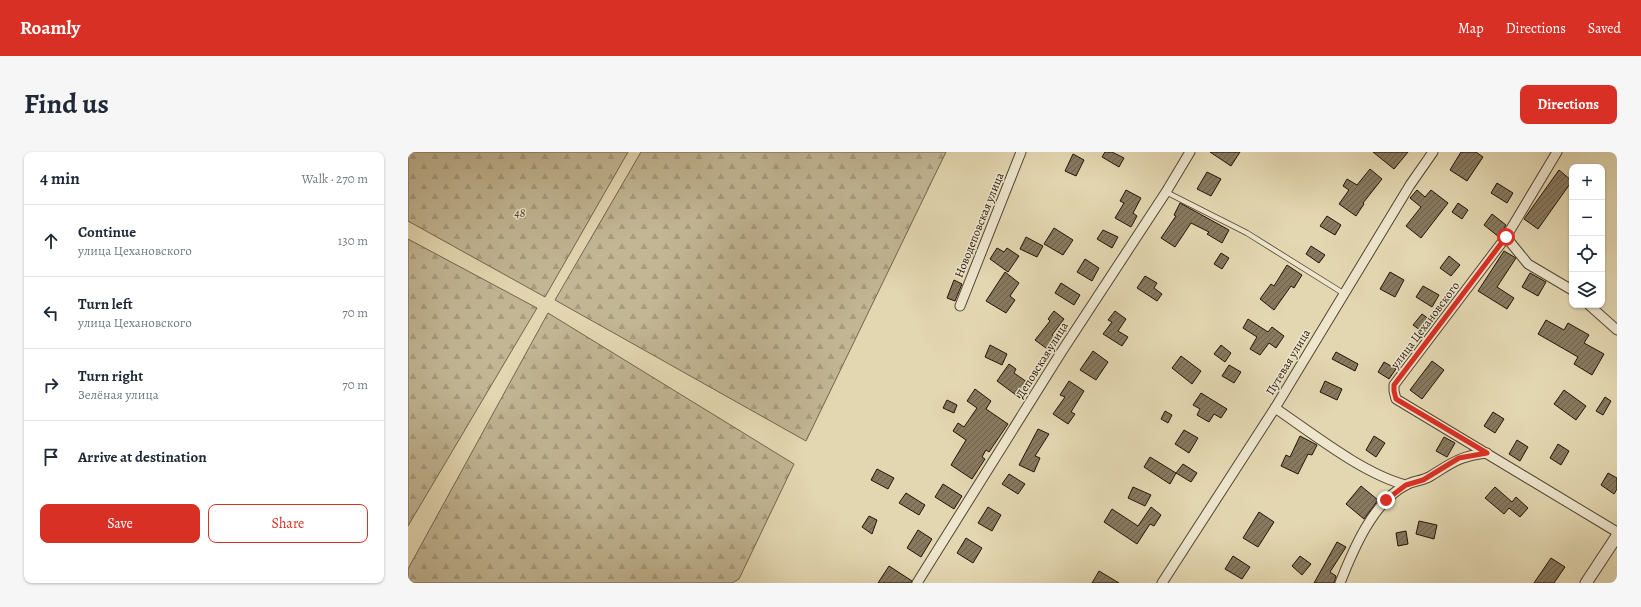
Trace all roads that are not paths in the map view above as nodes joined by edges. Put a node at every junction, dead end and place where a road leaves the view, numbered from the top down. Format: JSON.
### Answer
{"nodes":[{"id":1,"x":1021,"y":152,"type":"edge"},
{"id":2,"x":1190,"y":152,"type":"edge"},
{"id":3,"x":1433,"y":152,"type":"edge"},
{"id":4,"x":1557,"y":152,"type":"edge"},
{"id":5,"x":1166,"y":192,"type":"junction"},
{"id":6,"x":1506,"y":237,"type":"junction"},
{"id":7,"x":1569,"y":288,"type":"edge"},
{"id":8,"x":1343,"y":293,"type":"junction"},
{"id":9,"x":960,"y":306,"type":"dead end"},
{"id":10,"x":1592,"y":308,"type":"edge"},
{"id":11,"x":1617,"y":330,"type":"edge"},
{"id":12,"x":1275,"y":408,"type":"junction"},
{"id":13,"x":1487,"y":453,"type":"junction"},
{"id":14,"x":1406,"y":485,"type":"junction"},
{"id":15,"x":1617,"y":532,"type":"edge"},
{"id":16,"x":1617,"y":536,"type":"edge"},
{"id":17,"x":1590,"y":581,"type":"edge"},
{"id":18,"x":917,"y":583,"type":"edge"},
{"id":19,"x":1162,"y":583,"type":"edge"},
{"id":20,"x":1340,"y":583,"type":"edge"}],
"edges":[{"from":1,"to":9,"type":"street","name":"Новодеповская улица"},
{"from":2,"to":5,"type":"street","name":"Деповская улица"},
{"from":3,"to":8,"type":"street","name":"Путевая улица"},
{"from":4,"to":6,"type":"street","name":"улица Цехановского"},
{"from":5,"to":8,"type":"lane"},
{"from":5,"to":18,"type":"street","name":"Деповская улица"},
{"from":6,"to":7,"type":"street"},
{"from":6,"to":13,"type":"street","name":"улица Цехановского"},
{"from":8,"to":12,"type":"street","name":"Путевая улица"},
{"from":10,"to":11,"type":"street"},
{"from":12,"to":14,"type":"street"},
{"from":12,"to":19,"type":"street","name":"Путевая улица"},
{"from":13,"to":14,"type":"street"},
{"from":13,"to":15,"type":"street","name":"улица Цехановского"},
{"from":14,"to":20,"type":"street"},
{"from":16,"to":17,"type":"street"}]}
